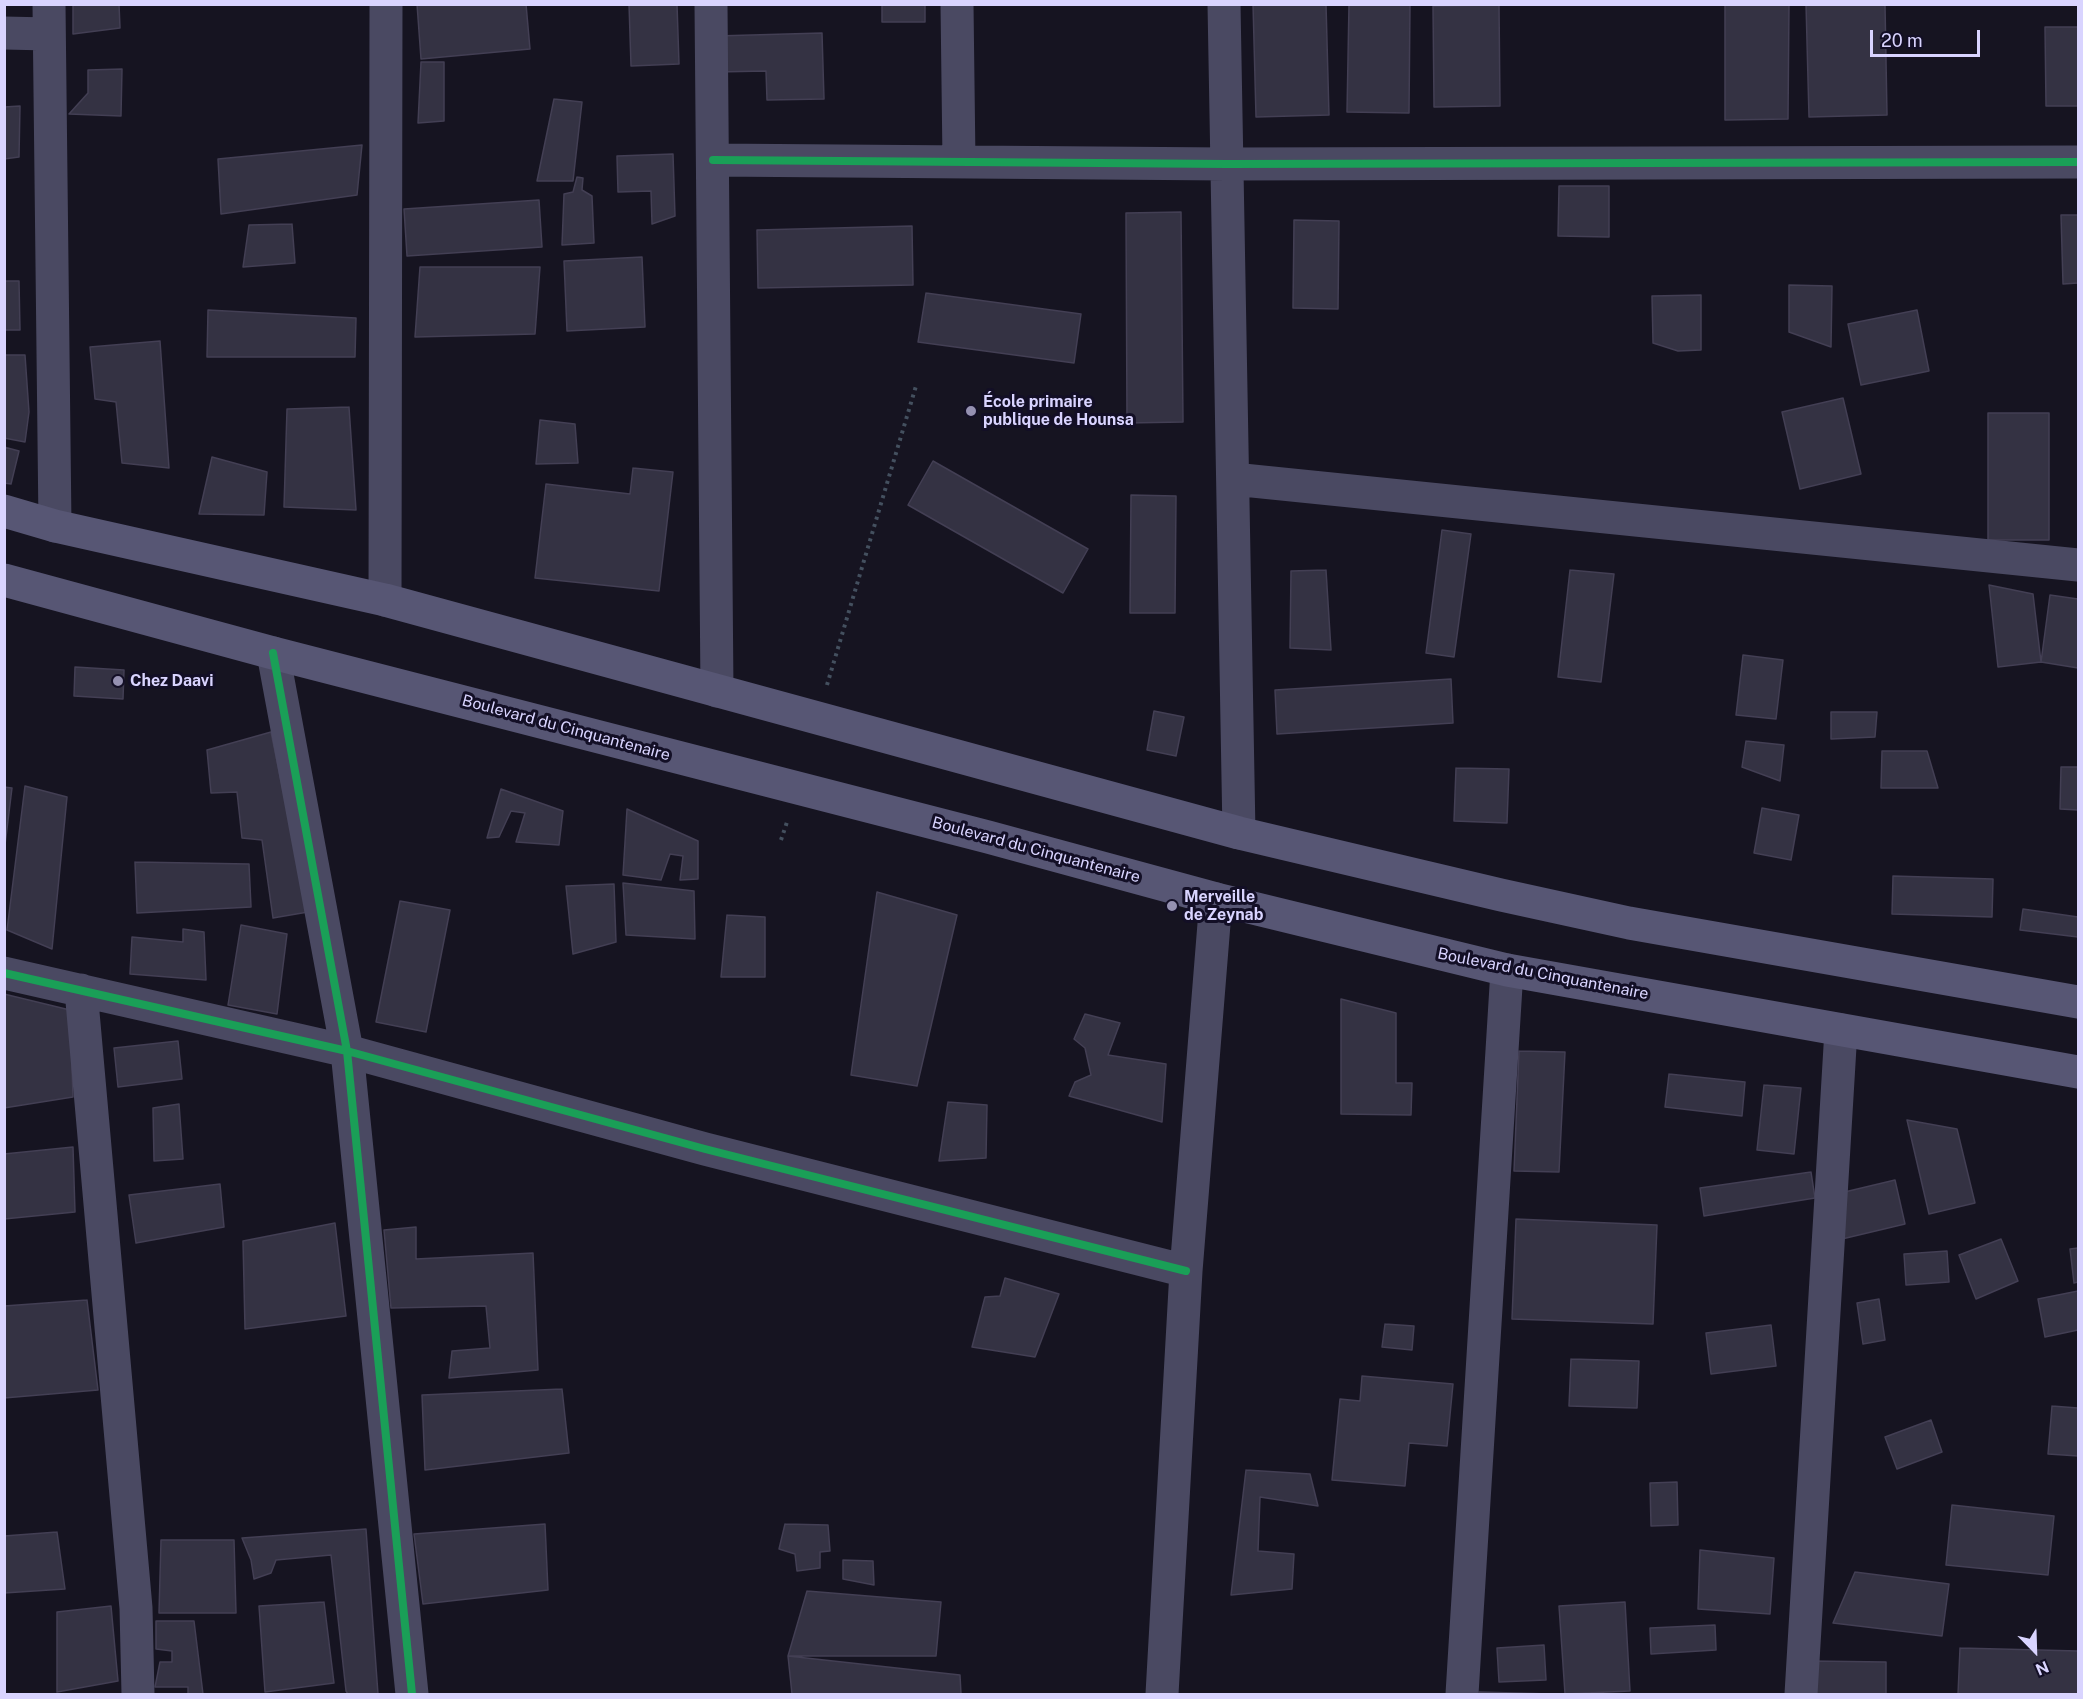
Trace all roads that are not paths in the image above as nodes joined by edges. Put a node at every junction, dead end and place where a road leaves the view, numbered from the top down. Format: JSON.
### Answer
{"nodes":[{"id":1,"x":386,"y":4,"type":"edge"},
{"id":2,"x":711,"y":4,"type":"edge"},
{"id":3,"x":957,"y":4,"type":"edge"},
{"id":4,"x":1224,"y":4,"type":"edge"},
{"id":5,"x":49,"y":19,"type":"edge"},
{"id":6,"x":4,"y":33,"type":"edge"},
{"id":7,"x":713,"y":160,"type":"junction"},
{"id":8,"x":959,"y":162,"type":"junction"},
{"id":9,"x":2079,"y":162,"type":"edge"},
{"id":10,"x":1227,"y":164,"type":"junction"},
{"id":11,"x":1233,"y":479,"type":"junction"},
{"id":12,"x":4,"y":511,"type":"edge"},
{"id":13,"x":55,"y":526,"type":"junction"},
{"id":14,"x":2079,"y":565,"type":"edge"},
{"id":15,"x":4,"y":580,"type":"edge"},
{"id":16,"x":385,"y":600,"type":"junction"},
{"id":17,"x":273,"y":653,"type":"junction"},
{"id":18,"x":717,"y":691,"type":"junction"},
{"id":19,"x":1239,"y":833,"type":"junction"},
{"id":20,"x":1216,"y":899,"type":"junction"},
{"id":21,"x":1507,"y":970,"type":"junction"},
{"id":22,"x":4,"y":973,"type":"edge"},
{"id":23,"x":81,"y":990,"type":"junction"},
{"id":24,"x":2079,"y":1002,"type":"edge"},
{"id":25,"x":1841,"y":1030,"type":"junction"},
{"id":26,"x":347,"y":1051,"type":"junction"},
{"id":27,"x":2079,"y":1071,"type":"edge"},
{"id":28,"x":1186,"y":1271,"type":"junction"},
{"id":29,"x":138,"y":1695,"type":"edge"},
{"id":30,"x":412,"y":1695,"type":"edge"},
{"id":31,"x":1162,"y":1695,"type":"edge"},
{"id":32,"x":1462,"y":1695,"type":"edge"},
{"id":33,"x":1801,"y":1695,"type":"edge"}],
"edges":[{"from":1,"to":16,"type":"street"},
{"from":2,"to":7,"type":"street"},
{"from":3,"to":8,"type":"street"},
{"from":4,"to":10,"type":"street"},
{"from":5,"to":6,"type":"street"},
{"from":5,"to":13,"type":"street"},
{"from":7,"to":8,"type":"street"},
{"from":7,"to":18,"type":"street"},
{"from":8,"to":10,"type":"street"},
{"from":9,"to":10,"type":"street"},
{"from":10,"to":11,"type":"street"},
{"from":11,"to":14,"type":"street"},
{"from":11,"to":19,"type":"street"},
{"from":12,"to":13,"type":"main road"},
{"from":13,"to":16,"type":"main road"},
{"from":15,"to":17,"type":"main road","name":"Boulevard du Cinquantenaire"},
{"from":16,"to":18,"type":"main road"},
{"from":17,"to":20,"type":"main road","name":"Boulevard du Cinquantenaire"},
{"from":17,"to":26,"type":"street"},
{"from":18,"to":19,"type":"main road"},
{"from":19,"to":24,"type":"main road"},
{"from":20,"to":21,"type":"main road","name":"Boulevard du Cinquantenaire"},
{"from":20,"to":28,"type":"street"},
{"from":21,"to":25,"type":"main road","name":"Boulevard du Cinquantenaire"},
{"from":21,"to":32,"type":"street"},
{"from":22,"to":23,"type":"street"},
{"from":23,"to":26,"type":"street"},
{"from":23,"to":29,"type":"street"},
{"from":25,"to":27,"type":"main road","name":"Boulevard du Cinquantenaire"},
{"from":25,"to":33,"type":"street"},
{"from":26,"to":28,"type":"street"},
{"from":26,"to":30,"type":"street"},
{"from":28,"to":31,"type":"street"}]}
